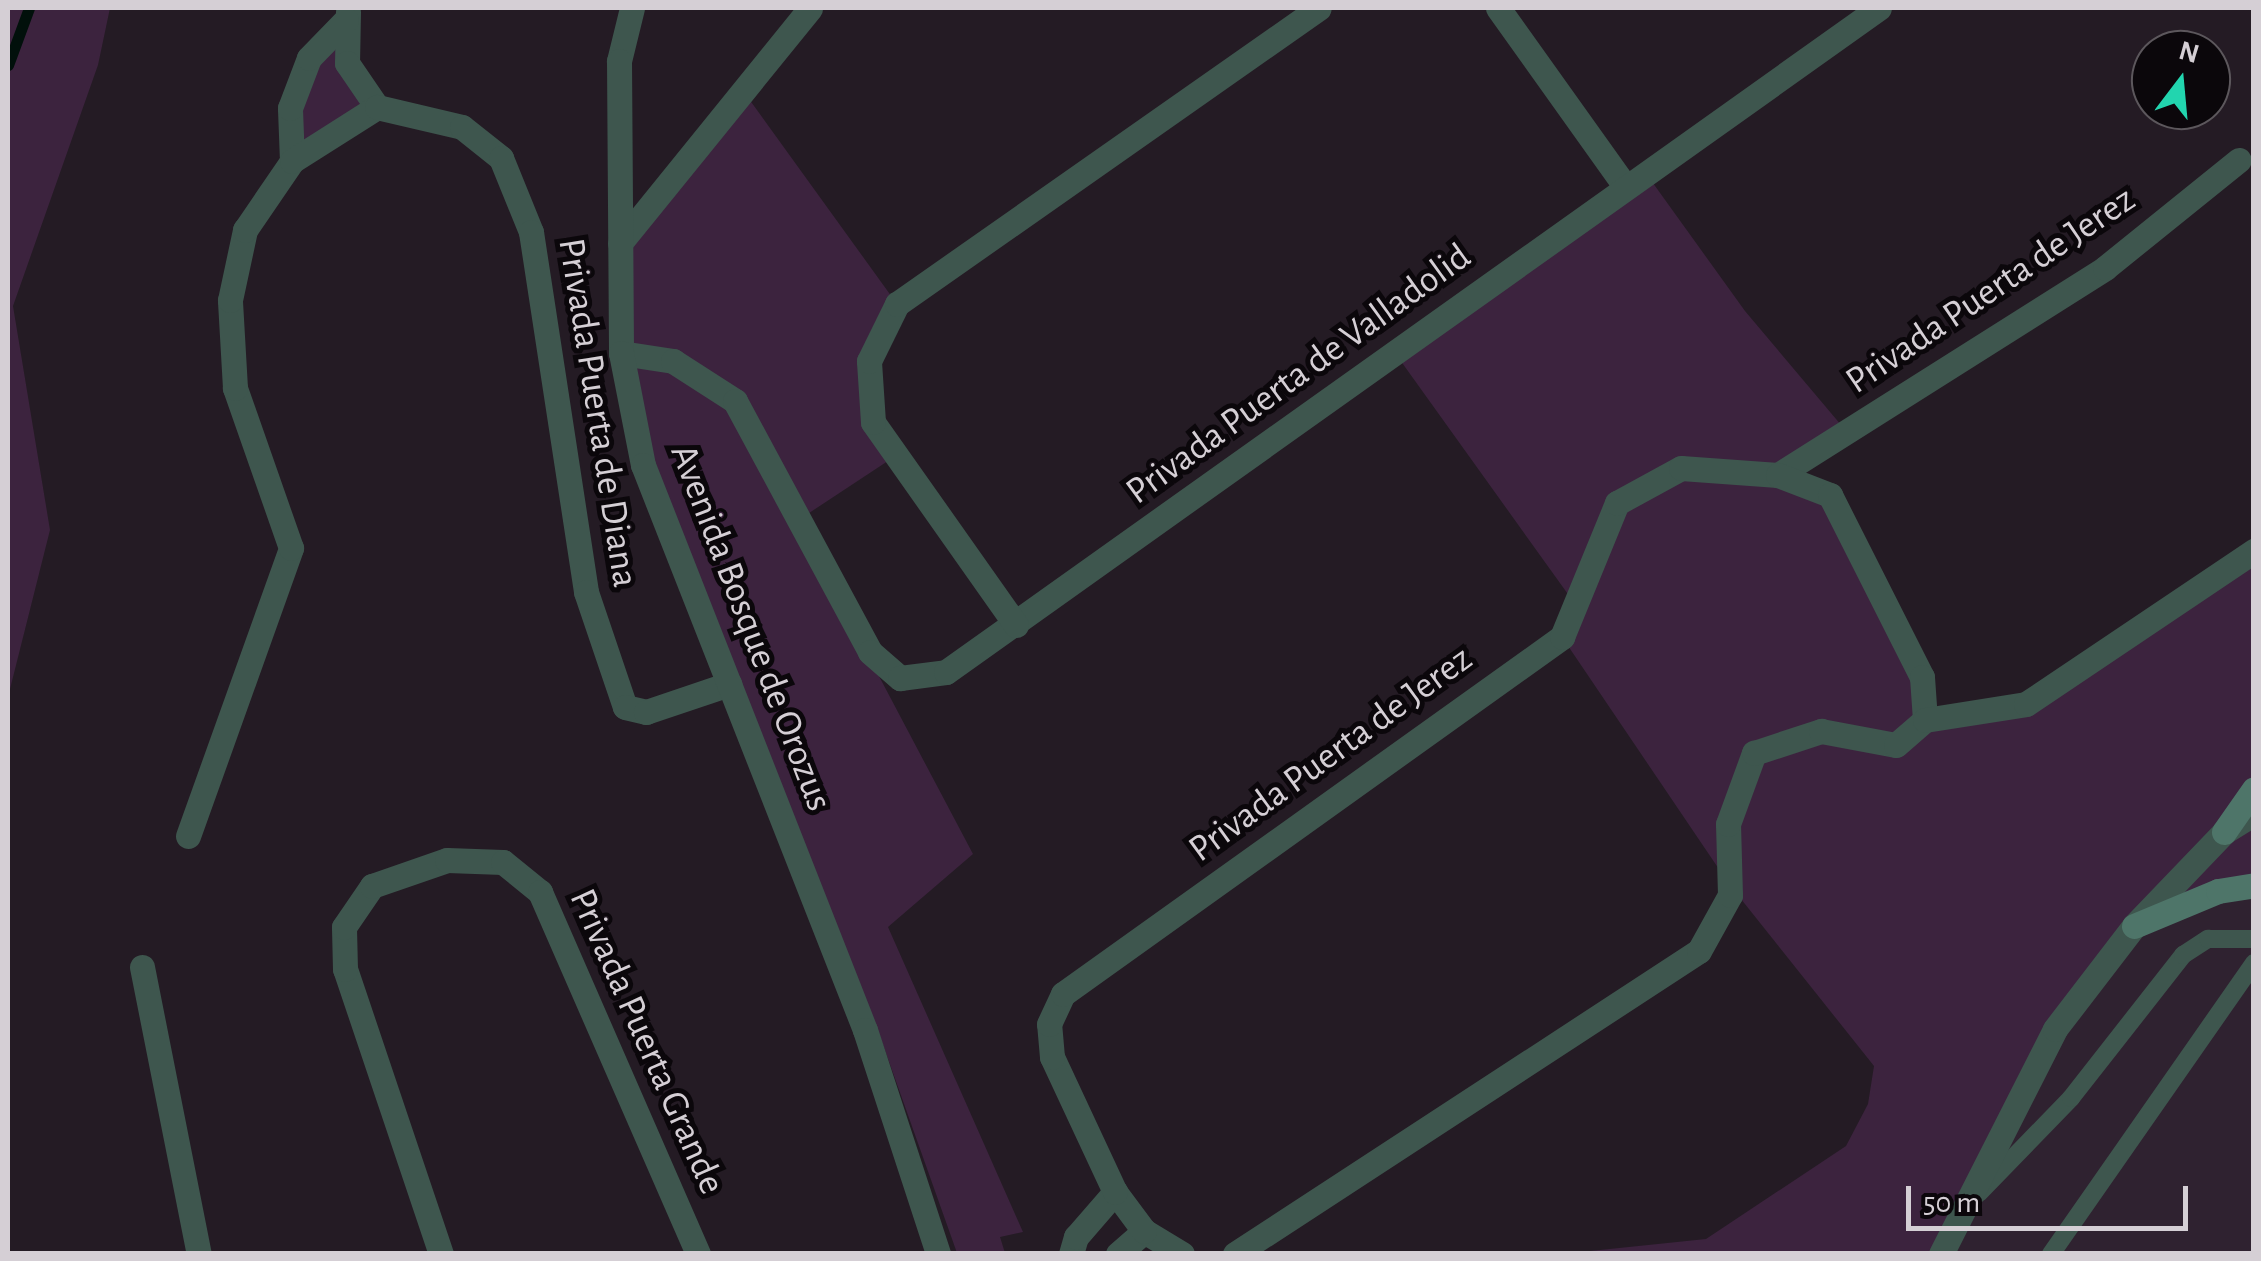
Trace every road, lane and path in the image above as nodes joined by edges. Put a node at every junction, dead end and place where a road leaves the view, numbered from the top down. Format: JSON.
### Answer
{"nodes":[{"id":1,"x":632,"y":8,"type":"edge"},
{"id":2,"x":810,"y":8,"type":"edge"},
{"id":3,"x":1320,"y":8,"type":"edge"},
{"id":4,"x":1498,"y":8,"type":"edge"},
{"id":5,"x":1879,"y":8,"type":"edge"},
{"id":6,"x":348,"y":14,"type":"edge"},
{"id":7,"x":376,"y":107,"type":"junction"},
{"id":8,"x":2239,"y":160,"type":"dead end"},
{"id":9,"x":292,"y":161,"type":"junction"},
{"id":10,"x":1626,"y":186,"type":"junction"},
{"id":11,"x":620,"y":242,"type":"junction"},
{"id":12,"x":620,"y":353,"type":"junction"},
{"id":13,"x":1778,"y":475,"type":"junction"},
{"id":14,"x":2254,"y":551,"type":"edge"},
{"id":15,"x":1016,"y":625,"type":"junction"},
{"id":16,"x":729,"y":684,"type":"junction"},
{"id":17,"x":1925,"y":720,"type":"junction"},
{"id":18,"x":2254,"y":789,"type":"edge"},
{"id":19,"x":2254,"y":813,"type":"edge"},
{"id":20,"x":2224,"y":832,"type":"junction"},
{"id":21,"x":188,"y":836,"type":"dead end"},
{"id":22,"x":2254,"y":885,"type":"edge"},
{"id":23,"x":2134,"y":926,"type":"junction"},
{"id":24,"x":2254,"y":940,"type":"edge"},
{"id":25,"x":2254,"y":963,"type":"edge"},
{"id":26,"x":142,"y":967,"type":"dead end"},
{"id":27,"x":1115,"y":1192,"type":"junction"},
{"id":28,"x":1960,"y":1212,"type":"junction"},
{"id":29,"x":1144,"y":1232,"type":"junction"},
{"id":30,"x":199,"y":1254,"type":"edge"},
{"id":31,"x":441,"y":1254,"type":"edge"},
{"id":32,"x":698,"y":1254,"type":"edge"},
{"id":33,"x":938,"y":1254,"type":"edge"},
{"id":34,"x":1071,"y":1254,"type":"edge"},
{"id":35,"x":1118,"y":1254,"type":"edge"},
{"id":36,"x":1182,"y":1254,"type":"edge"},
{"id":37,"x":1236,"y":1254,"type":"edge"},
{"id":38,"x":1941,"y":1254,"type":"edge"},
{"id":39,"x":2051,"y":1254,"type":"edge"}],
"edges":[{"from":1,"to":11,"type":"street","name":"Avenida Bosque de Orozus"},
{"from":2,"to":11,"type":"street"},
{"from":3,"to":15,"type":"street"},
{"from":4,"to":10,"type":"street"},
{"from":5,"to":10,"type":"street","name":"Privada Puerta de Valladolid"},
{"from":6,"to":7,"type":"street"},
{"from":6,"to":9,"type":"street"},
{"from":7,"to":9,"type":"street"},
{"from":7,"to":16,"type":"street","name":"Privada Puerta de Diana"},
{"from":8,"to":13,"type":"street","name":"Privada Puerta de Jerez"},
{"from":9,"to":21,"type":"street"},
{"from":10,"to":15,"type":"street","name":"Privada Puerta de Valladolid"},
{"from":11,"to":12,"type":"street","name":"Avenida Bosque de Orozus"},
{"from":12,"to":15,"type":"street","name":"Privada Puerta de Valladolid"},
{"from":12,"to":16,"type":"street","name":"Avenida Bosque de Orozus"},
{"from":13,"to":17,"type":"street","name":"Privada Puerta de Jerez"},
{"from":13,"to":27,"type":"street","name":"Privada Puerta de Jerez"},
{"from":14,"to":17,"type":"street"},
{"from":16,"to":33,"type":"street","name":"Avenida Bosque de Orozus"},
{"from":17,"to":37,"type":"street"},
{"from":18,"to":20,"type":"main road"},
{"from":19,"to":20,"type":"street"},
{"from":20,"to":23,"type":"street"},
{"from":22,"to":23,"type":"main road"},
{"from":23,"to":28,"type":"street"},
{"from":24,"to":28,"type":"lane"},
{"from":25,"to":39,"type":"lane"},
{"from":26,"to":30,"type":"street"},
{"from":27,"to":29,"type":"street","name":"Privada Puerta de Jerez"},
{"from":27,"to":34,"type":"street"},
{"from":28,"to":38,"type":"street"},
{"from":29,"to":35,"type":"street"},
{"from":29,"to":36,"type":"street","name":"Privada Puerta de Jerez"},
{"from":31,"to":32,"type":"street","name":"Privada Puerta Grande"}]}
